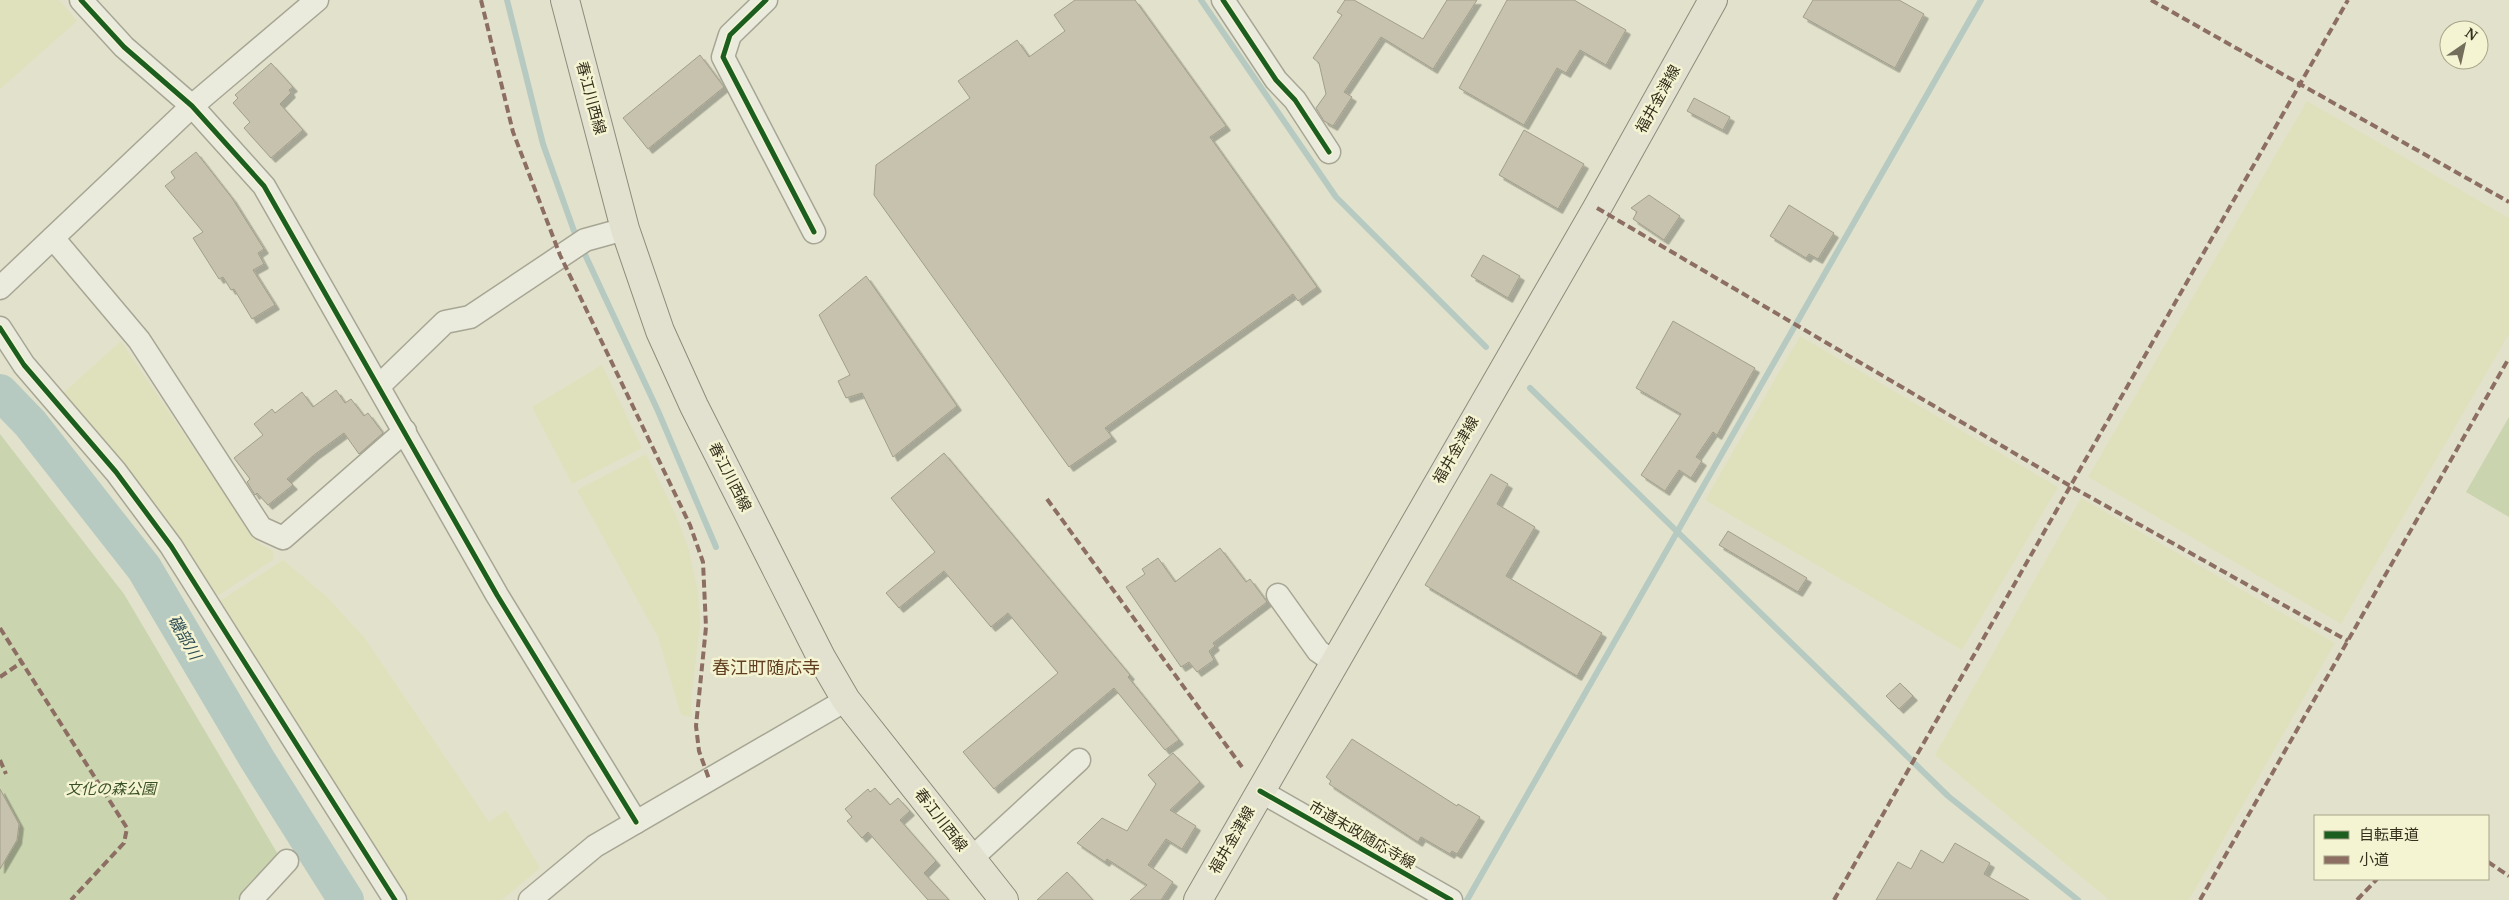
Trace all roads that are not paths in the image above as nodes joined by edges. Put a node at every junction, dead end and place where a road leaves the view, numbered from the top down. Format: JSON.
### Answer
{"nodes":[{"id":1,"x":81,"y":0,"type":"edge"},
{"id":2,"x":316,"y":0,"type":"edge"},
{"id":3,"x":565,"y":0,"type":"edge"},
{"id":4,"x":766,"y":0,"type":"edge"},
{"id":5,"x":1713,"y":0,"type":"edge"},
{"id":6,"x":1235,"y":6,"type":"edge"},
{"id":7,"x":192,"y":106,"type":"junction"},
{"id":8,"x":1329,"y":152,"type":"dead end"},
{"id":9,"x":625,"y":229,"type":"junction"},
{"id":10,"x":814,"y":232,"type":"dead end"},
{"id":11,"x":53,"y":238,"type":"junction"},
{"id":12,"x":0,"y":288,"type":"edge"},
{"id":13,"x":0,"y":328,"type":"edge"},
{"id":14,"x":378,"y":386,"type":"junction"},
{"id":15,"x":405,"y":431,"type":"junction"},
{"id":16,"x":1278,"y":595,"type":"dead end"},
{"id":17,"x":1334,"y":662,"type":"junction"},
{"id":18,"x":846,"y":700,"type":"junction"},
{"id":19,"x":1079,"y":760,"type":"dead end"},
{"id":20,"x":1260,"y":791,"type":"junction"},
{"id":21,"x":636,"y":822,"type":"junction"},
{"id":22,"x":971,"y":859,"type":"junction"},
{"id":23,"x":287,"y":861,"type":"dead end"},
{"id":24,"x":251,"y":900,"type":"edge"},
{"id":25,"x":394,"y":900,"type":"edge"},
{"id":26,"x":530,"y":900,"type":"edge"},
{"id":27,"x":1004,"y":900,"type":"edge"},
{"id":28,"x":1198,"y":900,"type":"edge"},
{"id":29,"x":1451,"y":900,"type":"edge"}],
"edges":[{"from":1,"to":7,"type":"street"},
{"from":2,"to":7,"type":"street"},
{"from":3,"to":9,"type":"main road","name":"春江川西線"},
{"from":4,"to":10,"type":"street"},
{"from":5,"to":17,"type":"main road","name":"福井金津線"},
{"from":6,"to":8,"type":"street"},
{"from":7,"to":11,"type":"street"},
{"from":7,"to":14,"type":"street"},
{"from":9,"to":14,"type":"street"},
{"from":9,"to":18,"type":"main road","name":"春江川西線"},
{"from":11,"to":12,"type":"street"},
{"from":11,"to":15,"type":"street"},
{"from":13,"to":25,"type":"street"},
{"from":14,"to":15,"type":"street"},
{"from":15,"to":21,"type":"street"},
{"from":16,"to":17,"type":"street"},
{"from":17,"to":20,"type":"main road","name":"福井金津線"},
{"from":18,"to":21,"type":"street"},
{"from":18,"to":22,"type":"main road","name":"春江川西線"},
{"from":19,"to":22,"type":"street"},
{"from":20,"to":28,"type":"main road","name":"福井金津線"},
{"from":20,"to":29,"type":"street","name":"市道末政随応寺線"},
{"from":21,"to":26,"type":"street"},
{"from":22,"to":27,"type":"main road","name":"春江川西線"},
{"from":23,"to":24,"type":"street"}]}
